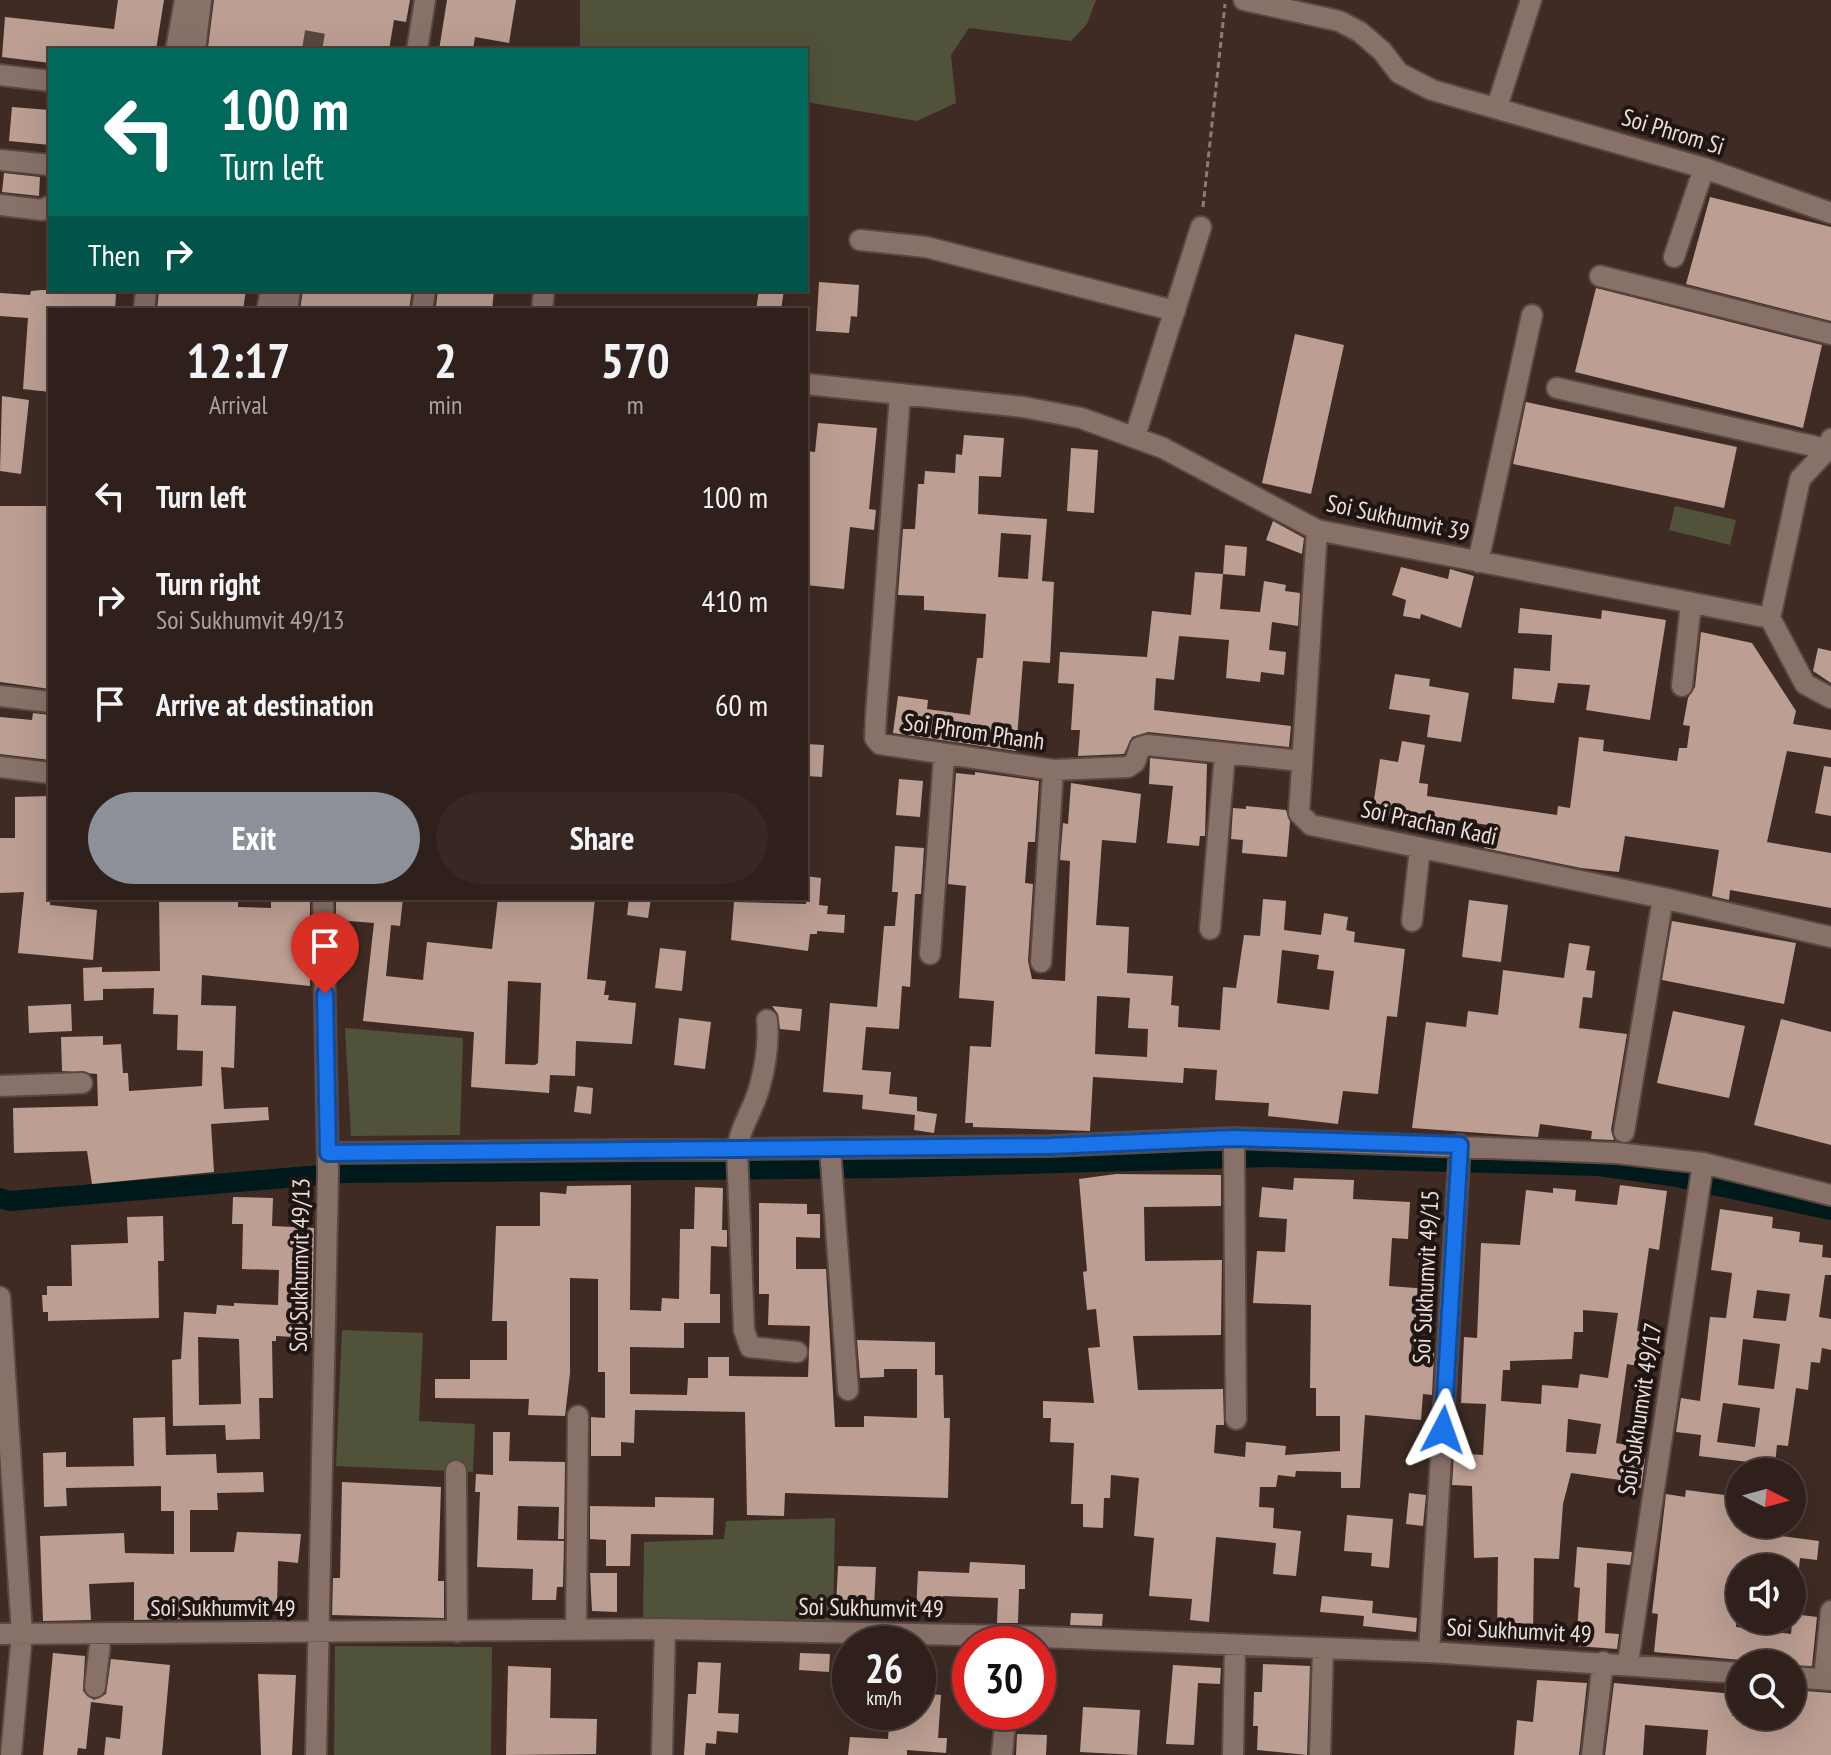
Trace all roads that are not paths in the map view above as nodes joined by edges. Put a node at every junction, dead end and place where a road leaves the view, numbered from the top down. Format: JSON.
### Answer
{"nodes":[{"id":1,"x":185,"y":0,"type":"edge"},
{"id":2,"x":201,"y":0,"type":"edge"},
{"id":3,"x":425,"y":0,"type":"edge"},
{"id":4,"x":1244,"y":0,"type":"edge"},
{"id":5,"x":1531,"y":0,"type":"edge"},
{"id":6,"x":176,"y":48,"type":"edge"},
{"id":7,"x":195,"y":48,"type":"edge"},
{"id":8,"x":417,"y":48,"type":"edge"},
{"id":9,"x":0,"y":75,"type":"edge"},
{"id":10,"x":48,"y":81,"type":"edge"},
{"id":11,"x":1497,"y":107,"type":"junction"},
{"id":12,"x":0,"y":160,"type":"edge"},
{"id":13,"x":48,"y":165,"type":"edge"},
{"id":14,"x":1704,"y":168,"type":"junction"},
{"id":15,"x":0,"y":205,"type":"edge"},
{"id":16,"x":48,"y":207,"type":"edge"},
{"id":17,"x":1831,"y":213,"type":"edge"},
{"id":18,"x":1201,"y":227,"type":"road end"},
{"id":19,"x":860,"y":240,"type":"dead end"},
{"id":20,"x":1674,"y":257,"type":"dead end"},
{"id":21,"x":1600,"y":276,"type":"dead end"},
{"id":22,"x":1175,"y":311,"type":"junction"},
{"id":23,"x":1532,"y":315,"type":"dead end"},
{"id":24,"x":1831,"y":334,"type":"edge"},
{"id":25,"x":808,"y":384,"type":"edge"},
{"id":26,"x":1557,"y":388,"type":"dead end"},
{"id":27,"x":900,"y":395,"type":"junction"},
{"id":28,"x":1135,"y":436,"type":"junction"},
{"id":29,"x":1830,"y":446,"type":"edge"},
{"id":30,"x":1317,"y":530,"type":"junction"},
{"id":31,"x":1478,"y":562,"type":"junction"},
{"id":32,"x":1691,"y":603,"type":"junction"},
{"id":33,"x":1770,"y":618,"type":"junction"},
{"id":34,"x":1682,"y":686,"type":"dead end"},
{"id":35,"x":0,"y":696,"type":"edge"},
{"id":36,"x":1831,"y":698,"type":"edge"},
{"id":37,"x":48,"y":702,"type":"edge"},
{"id":38,"x":1225,"y":753,"type":"junction"},
{"id":39,"x":944,"y":756,"type":"junction"},
{"id":40,"x":1302,"y":761,"type":"junction"},
{"id":41,"x":0,"y":767,"type":"edge"},
{"id":42,"x":1053,"y":770,"type":"junction"},
{"id":43,"x":48,"y":773,"type":"edge"},
{"id":44,"x":1420,"y":848,"type":"junction"},
{"id":45,"x":1663,"y":898,"type":"junction"},
{"id":46,"x":323,"y":900,"type":"edge"},
{"id":47,"x":1412,"y":921,"type":"dead end"},
{"id":48,"x":1210,"y":929,"type":"dead end"},
{"id":49,"x":1831,"y":937,"type":"edge"},
{"id":50,"x":930,"y":954,"type":"dead end"},
{"id":51,"x":1041,"y":962,"type":"dead end"},
{"id":52,"x":767,"y":1020,"type":"dead end"},
{"id":53,"x":82,"y":1083,"type":"dead end"},
{"id":54,"x":0,"y":1086,"type":"edge"},
{"id":55,"x":1624,"y":1132,"type":"dead end"},
{"id":56,"x":1234,"y":1138,"type":"junction"},
{"id":57,"x":1460,"y":1145,"type":"junction"},
{"id":58,"x":830,"y":1148,"type":"junction"},
{"id":59,"x":737,"y":1149,"type":"junction"},
{"id":60,"x":328,"y":1153,"type":"junction"},
{"id":61,"x":1703,"y":1163,"type":"junction"},
{"id":62,"x":1831,"y":1195,"type":"edge"},
{"id":63,"x":0,"y":1297,"type":"edge"},
{"id":64,"x":797,"y":1352,"type":"dead end"},
{"id":65,"x":848,"y":1390,"type":"dead end"},
{"id":66,"x":3,"y":1396,"type":"edge"},
{"id":67,"x":578,"y":1416,"type":"dead end"},
{"id":68,"x":1236,"y":1419,"type":"dead end"},
{"id":69,"x":456,"y":1471,"type":"dead end"},
{"id":70,"x":1831,"y":1611,"type":"edge"},
{"id":71,"x":665,"y":1629,"type":"junction"},
{"id":72,"x":576,"y":1630,"type":"junction"},
{"id":73,"x":457,"y":1632,"type":"junction"},
{"id":74,"x":0,"y":1634,"type":"edge"},
{"id":75,"x":22,"y":1634,"type":"junction"},
{"id":76,"x":101,"y":1634,"type":"junction"},
{"id":77,"x":319,"y":1634,"type":"junction"},
{"id":78,"x":952,"y":1638,"type":"edge"},
{"id":79,"x":1056,"y":1641,"type":"edge"},
{"id":80,"x":1235,"y":1645,"type":"junction"},
{"id":81,"x":1323,"y":1649,"type":"junction"},
{"id":82,"x":1429,"y":1652,"type":"junction"},
{"id":83,"x":1603,"y":1662,"type":"junction"},
{"id":84,"x":1628,"y":1663,"type":"junction"},
{"id":85,"x":1726,"y":1672,"type":"edge"},
{"id":86,"x":1806,"y":1678,"type":"edge"},
{"id":87,"x":1828,"y":1680,"type":"edge"},
{"id":88,"x":95,"y":1687,"type":"dead end"},
{"id":89,"x":1004,"y":1730,"type":"edge"},
{"id":90,"x":11,"y":1755,"type":"edge"},
{"id":91,"x":316,"y":1755,"type":"edge"},
{"id":92,"x":662,"y":1755,"type":"edge"},
{"id":93,"x":1002,"y":1755,"type":"edge"},
{"id":94,"x":1233,"y":1755,"type":"edge"},
{"id":95,"x":1320,"y":1755,"type":"edge"},
{"id":96,"x":1592,"y":1755,"type":"edge"}],
"edges":[{"from":1,"to":6,"type":"street"},
{"from":2,"to":7,"type":"street"},
{"from":3,"to":8,"type":"street"},
{"from":4,"to":11,"type":"street","name":"Soi Phrom Si"},
{"from":5,"to":11,"type":"street"},
{"from":9,"to":10,"type":"street"},
{"from":11,"to":14,"type":"street","name":"Soi Phrom Si"},
{"from":12,"to":13,"type":"street"},
{"from":14,"to":17,"type":"street","name":"Soi Phrom Si"},
{"from":14,"to":20,"type":"street"},
{"from":15,"to":16,"type":"street"},
{"from":18,"to":22,"type":"street"},
{"from":19,"to":22,"type":"street"},
{"from":21,"to":24,"type":"street"},
{"from":22,"to":28,"type":"street"},
{"from":23,"to":31,"type":"street"},
{"from":25,"to":27,"type":"street","name":"Soi Sukhumvit 39"},
{"from":26,"to":29,"type":"street"},
{"from":27,"to":28,"type":"street","name":"Soi Sukhumvit 39"},
{"from":27,"to":39,"type":"street","name":"Soi Phrom Phanh"},
{"from":28,"to":30,"type":"street","name":"Soi Sukhumvit 39"},
{"from":29,"to":33,"type":"street"},
{"from":30,"to":31,"type":"street","name":"Soi Sukhumvit 39"},
{"from":30,"to":40,"type":"street","name":"Soi Prachan Kadi"},
{"from":31,"to":32,"type":"street","name":"Soi Sukhumvit 39"},
{"from":32,"to":33,"type":"street","name":"Soi Sukhumvit 39"},
{"from":32,"to":34,"type":"street"},
{"from":33,"to":36,"type":"street"},
{"from":35,"to":37,"type":"street"},
{"from":38,"to":40,"type":"street","name":"Soi Phrom Phanh"},
{"from":38,"to":42,"type":"street","name":"Soi Phrom Phanh"},
{"from":38,"to":48,"type":"street"},
{"from":39,"to":42,"type":"street","name":"Soi Phrom Phanh"},
{"from":39,"to":50,"type":"street"},
{"from":40,"to":44,"type":"street","name":"Soi Prachan Kadi"},
{"from":41,"to":43,"type":"street"},
{"from":42,"to":51,"type":"street"},
{"from":44,"to":45,"type":"street","name":"Soi Prachan Kadi"},
{"from":44,"to":47,"type":"street"},
{"from":45,"to":49,"type":"street","name":"Soi Prachan Kadi"},
{"from":45,"to":55,"type":"street"},
{"from":46,"to":60,"type":"street","name":"Soi Sukhumvit 49/13"},
{"from":52,"to":59,"type":"street"},
{"from":53,"to":54,"type":"street"},
{"from":56,"to":57,"type":"street"},
{"from":56,"to":58,"type":"street"},
{"from":56,"to":68,"type":"street"},
{"from":57,"to":61,"type":"street"},
{"from":57,"to":82,"type":"street","name":"Soi Sukhumvit 49/15"},
{"from":58,"to":59,"type":"street"},
{"from":58,"to":65,"type":"street"},
{"from":59,"to":60,"type":"street"},
{"from":59,"to":64,"type":"street"},
{"from":60,"to":77,"type":"street","name":"Soi Sukhumvit 49/13"},
{"from":61,"to":62,"type":"street"},
{"from":61,"to":84,"type":"street","name":"Soi Sukhumvit 49/17"},
{"from":63,"to":66,"type":"street"},
{"from":66,"to":75,"type":"street"},
{"from":67,"to":72,"type":"street"},
{"from":69,"to":73,"type":"street"},
{"from":70,"to":87,"type":"street"},
{"from":71,"to":72,"type":"street","name":"Soi Sukhumvit 49"},
{"from":71,"to":78,"type":"street","name":"Soi Sukhumvit 49"},
{"from":71,"to":92,"type":"street"},
{"from":72,"to":73,"type":"street","name":"Soi Sukhumvit 49"},
{"from":73,"to":77,"type":"street","name":"Soi Sukhumvit 49"},
{"from":74,"to":75,"type":"street","name":"Soi Sukhumvit 49"},
{"from":75,"to":76,"type":"street","name":"Soi Sukhumvit 49"},
{"from":75,"to":90,"type":"street"},
{"from":76,"to":77,"type":"street","name":"Soi Sukhumvit 49"},
{"from":76,"to":88,"type":"street"},
{"from":77,"to":91,"type":"street","name":"Soi Sukhumvit 49/13"},
{"from":79,"to":80,"type":"street","name":"Soi Sukhumvit 49"},
{"from":80,"to":81,"type":"street","name":"Soi Sukhumvit 49"},
{"from":80,"to":94,"type":"street"},
{"from":81,"to":82,"type":"street","name":"Soi Sukhumvit 49"},
{"from":81,"to":95,"type":"street"},
{"from":82,"to":83,"type":"street","name":"Soi Sukhumvit 49"},
{"from":83,"to":84,"type":"street","name":"Soi Sukhumvit 49"},
{"from":83,"to":96,"type":"street"},
{"from":84,"to":85,"type":"street","name":"Soi Sukhumvit 49"},
{"from":86,"to":87,"type":"street"},
{"from":89,"to":93,"type":"street"}]}
